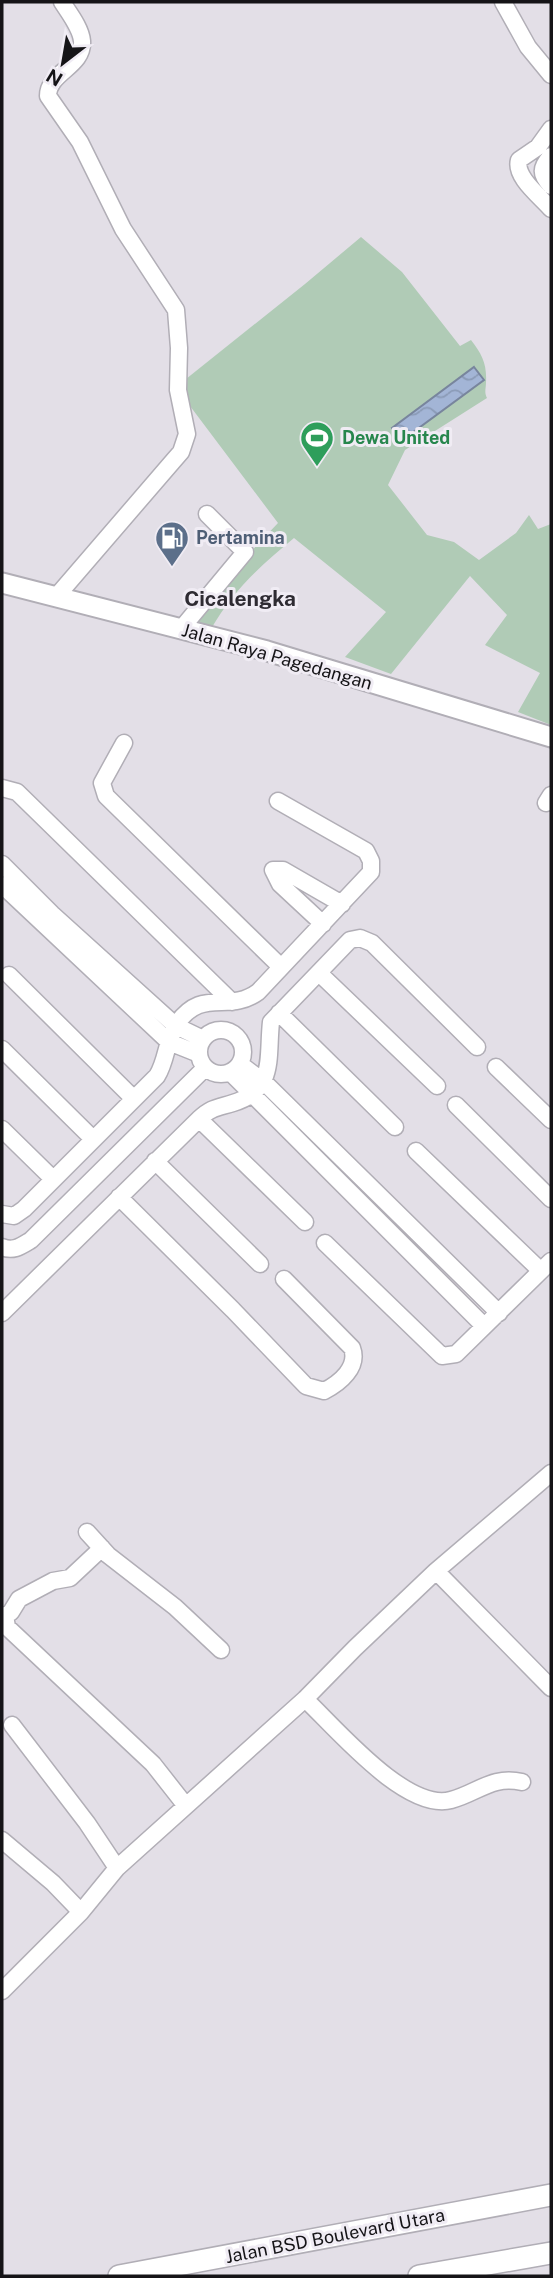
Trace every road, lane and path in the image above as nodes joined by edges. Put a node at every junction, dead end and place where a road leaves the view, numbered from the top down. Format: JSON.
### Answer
{"nodes":[{"id":1,"x":62,"y":2,"type":"edge"},
{"id":2,"x":503,"y":2,"type":"edge"},
{"id":3,"x":551,"y":75,"type":"edge"},
{"id":4,"x":551,"y":129,"type":"edge"},
{"id":5,"x":551,"y":156,"type":"edge"},
{"id":6,"x":551,"y":186,"type":"edge"},
{"id":7,"x":551,"y":209,"type":"edge"},
{"id":8,"x":208,"y":514,"type":"dead end"},
{"id":9,"x":2,"y":583,"type":"edge"},
{"id":10,"x":56,"y":597,"type":"junction"},
{"id":11,"x":181,"y":629,"type":"junction"},
{"id":12,"x":551,"y":737,"type":"edge"},
{"id":13,"x":124,"y":743,"type":"dead end"},
{"id":14,"x":2,"y":788,"type":"edge"},
{"id":15,"x":278,"y":801,"type":"dead end"},
{"id":16,"x":2,"y":864,"type":"edge"},
{"id":17,"x":2,"y":886,"type":"edge"},
{"id":18,"x":342,"y":904,"type":"junction"},
{"id":19,"x":323,"y":924,"type":"junction"},
{"id":20,"x":281,"y":967,"type":"junction"},
{"id":21,"x":319,"y":973,"type":"junction"},
{"id":22,"x":9,"y":975,"type":"dead end"},
{"id":23,"x":232,"y":1002,"type":"junction"},
{"id":24,"x":279,"y":1013,"type":"junction"},
{"id":25,"x":176,"y":1026,"type":"junction"},
{"id":26,"x":169,"y":1042,"type":"junction"},
{"id":27,"x":477,"y":1047,"type":"dead end"},
{"id":28,"x":2,"y":1049,"type":"edge"},
{"id":29,"x":202,"y":1054,"type":"junction"},
{"id":30,"x":496,"y":1067,"type":"dead end"},
{"id":31,"x":235,"y":1068,"type":"junction"},
{"id":32,"x":437,"y":1086,"type":"dead end"},
{"id":33,"x":258,"y":1088,"type":"junction"},
{"id":34,"x":133,"y":1098,"type":"junction"},
{"id":35,"x":456,"y":1105,"type":"dead end"},
{"id":36,"x":198,"y":1119,"type":"junction"},
{"id":37,"x":551,"y":1119,"type":"edge"},
{"id":38,"x":395,"y":1127,"type":"dead end"},
{"id":39,"x":2,"y":1129,"type":"edge"},
{"id":40,"x":93,"y":1139,"type":"junction"},
{"id":41,"x":416,"y":1151,"type":"dead end"},
{"id":42,"x":155,"y":1161,"type":"junction"},
{"id":43,"x":53,"y":1179,"type":"junction"},
{"id":44,"x":119,"y":1198,"type":"junction"},
{"id":45,"x":551,"y":1199,"type":"edge"},
{"id":46,"x":2,"y":1214,"type":"edge"},
{"id":47,"x":305,"y":1222,"type":"dead end"},
{"id":48,"x":325,"y":1243,"type":"dead end"},
{"id":49,"x":2,"y":1247,"type":"edge"},
{"id":50,"x":260,"y":1264,"type":"dead end"},
{"id":51,"x":546,"y":1266,"type":"edge"},
{"id":52,"x":284,"y":1279,"type":"dead end"},
{"id":53,"x":2,"y":1313,"type":"edge"},
{"id":54,"x":499,"y":1313,"type":"junction"},
{"id":55,"x":484,"y":1326,"type":"junction"},
{"id":56,"x":551,"y":1473,"type":"edge"},
{"id":57,"x":87,"y":1532,"type":"dead end"},
{"id":58,"x":102,"y":1548,"type":"junction"},
{"id":59,"x":436,"y":1572,"type":"junction"},
{"id":60,"x":221,"y":1650,"type":"dead end"},
{"id":61,"x":551,"y":1688,"type":"edge"},
{"id":62,"x":305,"y":1699,"type":"junction"},
{"id":63,"x":12,"y":1725,"type":"dead end"},
{"id":64,"x":522,"y":1782,"type":"dead end"},
{"id":65,"x":186,"y":1806,"type":"junction"},
{"id":66,"x":2,"y":1840,"type":"edge"},
{"id":67,"x":117,"y":1868,"type":"junction"},
{"id":68,"x":81,"y":1912,"type":"junction"},
{"id":69,"x":2,"y":1991,"type":"edge"},
{"id":70,"x":551,"y":2182,"type":"edge"},
{"id":71,"x":551,"y":2195,"type":"edge"},
{"id":72,"x":526,"y":2200,"type":"junction"},
{"id":73,"x":551,"y":2253,"type":"edge"},
{"id":74,"x":517,"y":2259,"type":"junction"},
{"id":75,"x":119,"y":2276,"type":"edge"},
{"id":76,"x":419,"y":2276,"type":"edge"},
{"id":77,"x":483,"y":2276,"type":"edge"}],
"edges":[{"from":1,"to":10,"type":"street"},
{"from":2,"to":3,"type":"street"},
{"from":4,"to":7,"type":"street"},
{"from":5,"to":6,"type":"street"},
{"from":8,"to":11,"type":"street"},
{"from":9,"to":10,"type":"street","name":"Jalan Raya Pagedangan"},
{"from":10,"to":11,"type":"street","name":"Jalan Raya Pagedangan"},
{"from":11,"to":12,"type":"street","name":"Jalan Raya Pagedangan"},
{"from":13,"to":20,"type":"street"},
{"from":14,"to":23,"type":"street"},
{"from":15,"to":18,"type":"street"},
{"from":16,"to":25,"type":"street"},
{"from":17,"to":26,"type":"street"},
{"from":18,"to":19,"type":"street"},
{"from":18,"to":19,"type":"street"},
{"from":19,"to":20,"type":"street"},
{"from":20,"to":23,"type":"street"},
{"from":21,"to":24,"type":"street"},
{"from":21,"to":27,"type":"street"},
{"from":21,"to":32,"type":"street"},
{"from":22,"to":34,"type":"street"},
{"from":23,"to":25,"type":"street"},
{"from":24,"to":33,"type":"street"},
{"from":24,"to":38,"type":"street"},
{"from":25,"to":26,"type":"street"},
{"from":25,"to":29,"type":"street"},
{"from":26,"to":29,"type":"street"},
{"from":26,"to":34,"type":"street"},
{"from":28,"to":40,"type":"street"},
{"from":29,"to":31,"type":"street"},
{"from":29,"to":31,"type":"street"},
{"from":29,"to":49,"type":"street"},
{"from":30,"to":37,"type":"street"},
{"from":31,"to":33,"type":"street"},
{"from":33,"to":36,"type":"street"},
{"from":33,"to":54,"type":"street"},
{"from":33,"to":55,"type":"street"},
{"from":34,"to":40,"type":"street"},
{"from":35,"to":45,"type":"street"},
{"from":36,"to":42,"type":"street"},
{"from":36,"to":47,"type":"street"},
{"from":39,"to":43,"type":"street"},
{"from":40,"to":43,"type":"street"},
{"from":41,"to":51,"type":"street"},
{"from":42,"to":44,"type":"street"},
{"from":42,"to":50,"type":"street"},
{"from":43,"to":46,"type":"street"},
{"from":44,"to":52,"type":"street"},
{"from":44,"to":53,"type":"street"},
{"from":48,"to":55,"type":"street"},
{"from":51,"to":54,"type":"street"},
{"from":54,"to":55,"type":"street"},
{"from":56,"to":59,"type":"street"},
{"from":57,"to":58,"type":"street"},
{"from":58,"to":60,"type":"street"},
{"from":58,"to":65,"type":"street"},
{"from":59,"to":61,"type":"street"},
{"from":59,"to":62,"type":"street"},
{"from":62,"to":64,"type":"street"},
{"from":62,"to":65,"type":"street"},
{"from":63,"to":67,"type":"street"},
{"from":65,"to":67,"type":"street"},
{"from":66,"to":68,"type":"street"},
{"from":67,"to":68,"type":"street"},
{"from":68,"to":69,"type":"street"},
{"from":70,"to":72,"type":"street"},
{"from":71,"to":72,"type":"main road","name":"Jalan BSD Boulevard Utara"},
{"from":72,"to":75,"type":"main road","name":"Jalan BSD Boulevard Utara"},
{"from":73,"to":74,"type":"main road"},
{"from":74,"to":76,"type":"main road"},
{"from":74,"to":77,"type":"street"}]}
